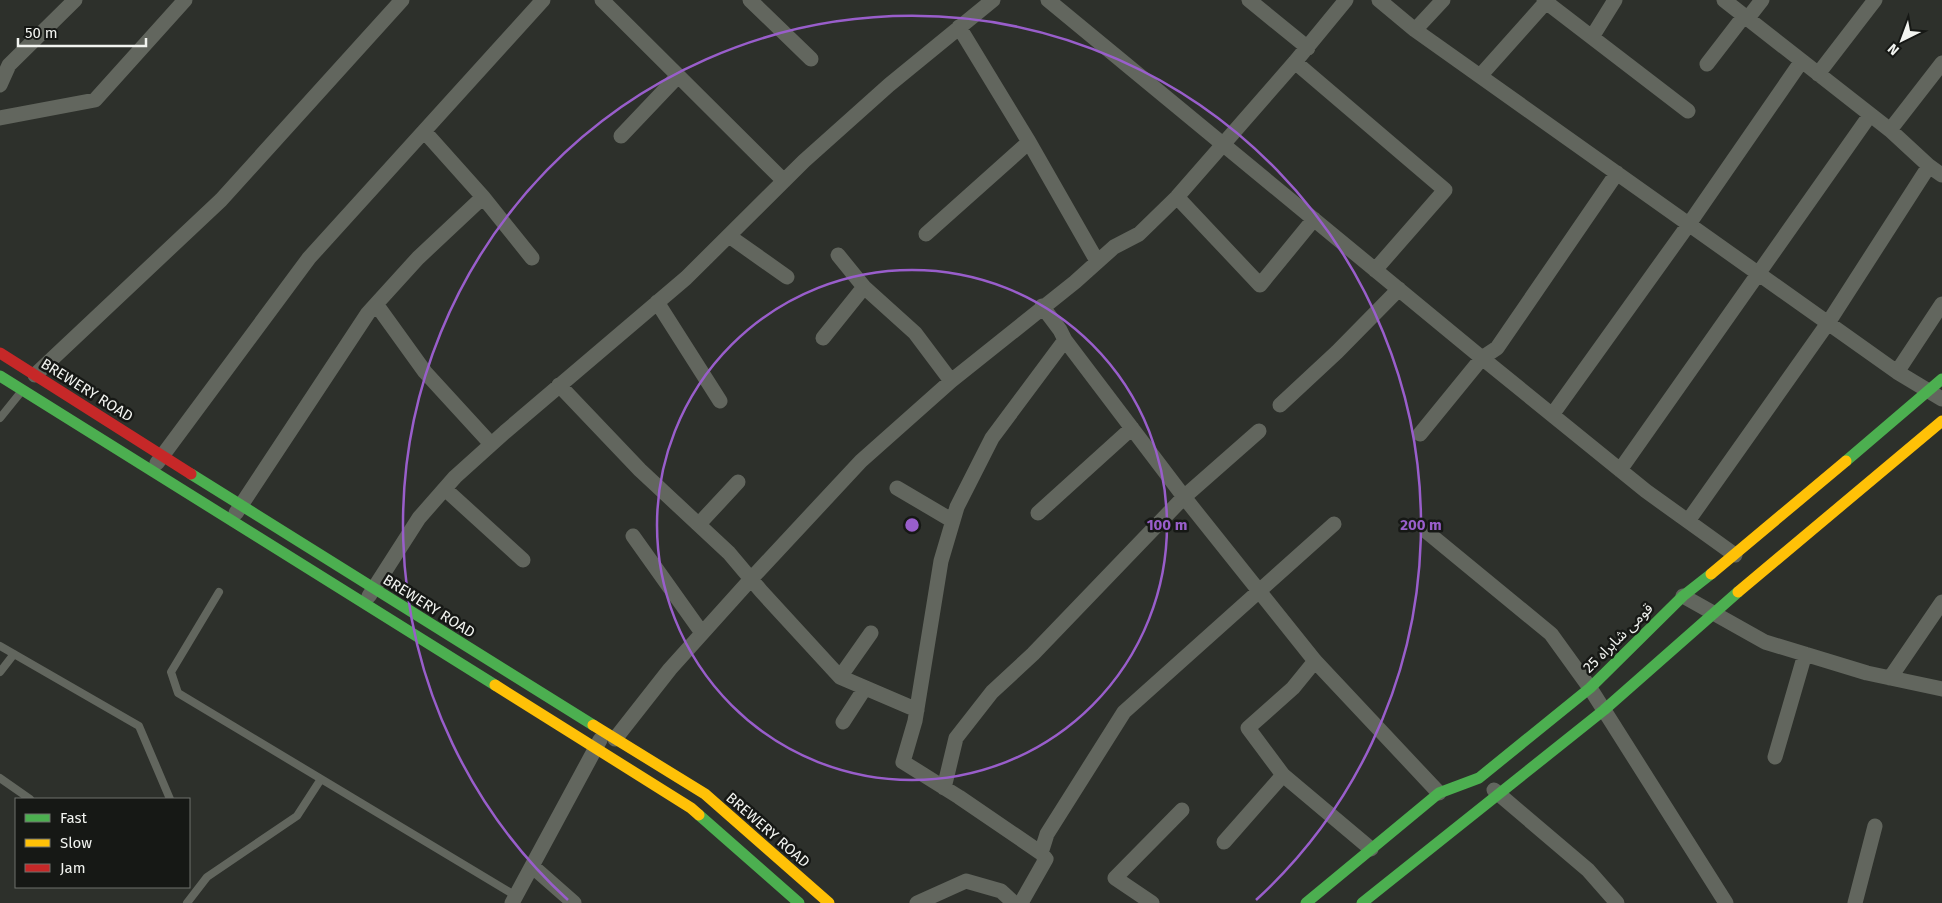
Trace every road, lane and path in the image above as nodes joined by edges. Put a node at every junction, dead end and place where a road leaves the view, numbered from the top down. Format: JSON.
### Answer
{"nodes":[{"id":1,"x":75,"y":0,"type":"edge"},
{"id":2,"x":185,"y":0,"type":"edge"},
{"id":3,"x":402,"y":0,"type":"edge"},
{"id":4,"x":543,"y":0,"type":"edge"},
{"id":5,"x":602,"y":0,"type":"edge"},
{"id":6,"x":750,"y":0,"type":"edge"},
{"id":7,"x":993,"y":0,"type":"edge"},
{"id":8,"x":1048,"y":0,"type":"edge"},
{"id":9,"x":1249,"y":0,"type":"edge"},
{"id":10,"x":1345,"y":0,"type":"edge"},
{"id":11,"x":1379,"y":0,"type":"edge"},
{"id":12,"x":1443,"y":0,"type":"edge"},
{"id":13,"x":1615,"y":0,"type":"edge"},
{"id":14,"x":1724,"y":0,"type":"edge"},
{"id":15,"x":1762,"y":0,"type":"edge"},
{"id":16,"x":1875,"y":0,"type":"edge"},
{"id":17,"x":1545,"y":1,"type":"edge"},
{"id":18,"x":1746,"y":17,"type":"junction"},
{"id":19,"x":959,"y":27,"type":"junction"},
{"id":20,"x":1415,"y":30,"type":"junction"},
{"id":21,"x":1592,"y":37,"type":"junction"},
{"id":22,"x":1308,"y":48,"type":"junction"},
{"id":23,"x":811,"y":58,"type":"dead end"},
{"id":24,"x":1295,"y":62,"type":"junction"},
{"id":25,"x":1801,"y":62,"type":"junction"},
{"id":26,"x":1942,"y":63,"type":"edge"},
{"id":27,"x":1707,"y":64,"type":"dead end"},
{"id":28,"x":1818,"y":74,"type":"junction"},
{"id":29,"x":678,"y":76,"type":"junction"},
{"id":30,"x":1480,"y":76,"type":"junction"},
{"id":31,"x":0,"y":85,"type":"edge"},
{"id":32,"x":1688,"y":111,"type":"dead end"},
{"id":33,"x":1870,"y":115,"type":"junction"},
{"id":34,"x":0,"y":118,"type":"edge"},
{"id":35,"x":1890,"y":130,"type":"junction"},
{"id":36,"x":424,"y":131,"type":"junction"},
{"id":37,"x":620,"y":136,"type":"dead end"},
{"id":38,"x":1028,"y":142,"type":"junction"},
{"id":39,"x":1222,"y":144,"type":"junction"},
{"id":40,"x":1929,"y":166,"type":"junction"},
{"id":41,"x":1617,"y":173,"type":"junction"},
{"id":42,"x":1942,"y":175,"type":"edge"},
{"id":43,"x":784,"y":181,"type":"junction"},
{"id":44,"x":483,"y":197,"type":"junction"},
{"id":45,"x":1177,"y":197,"type":"junction"},
{"id":46,"x":1314,"y":220,"type":"junction"},
{"id":47,"x":1689,"y":224,"type":"junction"},
{"id":48,"x":926,"y":234,"type":"dead end"},
{"id":49,"x":729,"y":236,"type":"junction"},
{"id":50,"x":838,"y":255,"type":"dead end"},
{"id":51,"x":532,"y":258,"type":"dead end"},
{"id":52,"x":1098,"y":261,"type":"junction"},
{"id":53,"x":1375,"y":270,"type":"junction"},
{"id":54,"x":1759,"y":273,"type":"junction"},
{"id":55,"x":787,"y":277,"type":"dead end"},
{"id":56,"x":864,"y":287,"type":"junction"},
{"id":57,"x":1399,"y":289,"type":"junction"},
{"id":58,"x":657,"y":302,"type":"junction"},
{"id":59,"x":376,"y":304,"type":"junction"},
{"id":60,"x":1942,"y":304,"type":"edge"},
{"id":61,"x":1042,"y":306,"type":"junction"},
{"id":62,"x":1828,"y":323,"type":"junction"},
{"id":63,"x":823,"y":338,"type":"dead end"},
{"id":64,"x":1065,"y":340,"type":"junction"},
{"id":65,"x":0,"y":353,"type":"edge"},
{"id":66,"x":1482,"y":358,"type":"junction"},
{"id":67,"x":1898,"y":372,"type":"junction"},
{"id":68,"x":35,"y":375,"type":"junction"},
{"id":69,"x":0,"y":376,"type":"edge"},
{"id":70,"x":1942,"y":379,"type":"edge"},
{"id":71,"x":951,"y":381,"type":"junction"},
{"id":72,"x":559,"y":386,"type":"junction"},
{"id":73,"x":22,"y":390,"type":"junction"},
{"id":74,"x":1929,"y":390,"type":"junction"},
{"id":75,"x":1942,"y":399,"type":"edge"},
{"id":76,"x":720,"y":402,"type":"dead end"},
{"id":77,"x":1280,"y":405,"type":"dead end"},
{"id":78,"x":1552,"y":415,"type":"junction"},
{"id":79,"x":0,"y":418,"type":"edge"},
{"id":80,"x":1942,"y":421,"type":"edge"},
{"id":81,"x":1132,"y":428,"type":"junction"},
{"id":82,"x":1259,"y":431,"type":"dead end"},
{"id":83,"x":1420,"y":434,"type":"dead end"},
{"id":84,"x":491,"y":444,"type":"junction"},
{"id":85,"x":161,"y":455,"type":"junction"},
{"id":86,"x":1620,"y":470,"type":"junction"},
{"id":87,"x":152,"y":471,"type":"junction"},
{"id":88,"x":738,"y":482,"type":"dead end"},
{"id":89,"x":897,"y":488,"type":"dead end"},
{"id":90,"x":445,"y":489,"type":"junction"},
{"id":91,"x":1184,"y":497,"type":"junction"},
{"id":92,"x":240,"y":505,"type":"junction"},
{"id":93,"x":1038,"y":513,"type":"dead end"},
{"id":94,"x":232,"y":521,"type":"junction"},
{"id":95,"x":953,"y":521,"type":"junction"},
{"id":96,"x":1688,"y":521,"type":"junction"},
{"id":97,"x":698,"y":524,"type":"junction"},
{"id":98,"x":1334,"y":524,"type":"dead end"},
{"id":99,"x":1427,"y":532,"type":"dead end"},
{"id":100,"x":633,"y":536,"type":"dead end"},
{"id":101,"x":1735,"y":555,"type":"junction"},
{"id":102,"x":523,"y":560,"type":"dead end"},
{"id":103,"x":751,"y":579,"type":"junction"},
{"id":104,"x":373,"y":589,"type":"junction"},
{"id":105,"x":1258,"y":590,"type":"junction"},
{"id":106,"x":218,"y":592,"type":"dead end"},
{"id":107,"x":1682,"y":596,"type":"junction"},
{"id":108,"x":1942,"y":602,"type":"edge"},
{"id":109,"x":365,"y":604,"type":"junction"},
{"id":110,"x":1713,"y":613,"type":"junction"},
{"id":111,"x":702,"y":633,"type":"junction"},
{"id":112,"x":871,"y":633,"type":"dead end"},
{"id":113,"x":0,"y":646,"type":"edge"},
{"id":114,"x":14,"y":654,"type":"junction"},
{"id":115,"x":1805,"y":654,"type":"junction"},
{"id":116,"x":1315,"y":661,"type":"junction"},
{"id":117,"x":0,"y":672,"type":"edge"},
{"id":118,"x":840,"y":677,"type":"junction"},
{"id":119,"x":1890,"y":678,"type":"junction"},
{"id":120,"x":865,"y":688,"type":"junction"},
{"id":121,"x":1590,"y":688,"type":"junction"},
{"id":122,"x":1942,"y":689,"type":"edge"},
{"id":123,"x":917,"y":710,"type":"junction"},
{"id":124,"x":1604,"y":710,"type":"junction"},
{"id":125,"x":843,"y":722,"type":"dead end"},
{"id":126,"x":610,"y":736,"type":"junction"},
{"id":127,"x":595,"y":748,"type":"junction"},
{"id":128,"x":1775,"y":757,"type":"dead end"},
{"id":129,"x":1283,"y":775,"type":"junction"},
{"id":130,"x":0,"y":778,"type":"edge"},
{"id":131,"x":1479,"y":778,"type":"junction"},
{"id":132,"x":320,"y":779,"type":"junction"},
{"id":133,"x":944,"y":788,"type":"junction"},
{"id":134,"x":1439,"y":793,"type":"junction"},
{"id":135,"x":1498,"y":794,"type":"junction"},
{"id":136,"x":29,"y":798,"type":"edge"},
{"id":137,"x":170,"y":798,"type":"edge"},
{"id":138,"x":1182,"y":810,"type":"dead end"},
{"id":139,"x":1875,"y":826,"type":"dead end"},
{"id":140,"x":1224,"y":842,"type":"dead end"},
{"id":141,"x":1371,"y":849,"type":"junction"},
{"id":142,"x":1041,"y":852,"type":"junction"},
{"id":143,"x":532,"y":866,"type":"junction"},
{"id":144,"x":514,"y":899,"type":"edge"},
{"id":145,"x":187,"y":903,"type":"edge"},
{"id":146,"x":574,"y":903,"type":"edge"},
{"id":147,"x":799,"y":903,"type":"edge"},
{"id":148,"x":829,"y":903,"type":"edge"},
{"id":149,"x":917,"y":903,"type":"edge"},
{"id":150,"x":1014,"y":903,"type":"edge"},
{"id":151,"x":1021,"y":903,"type":"edge"},
{"id":152,"x":1152,"y":903,"type":"edge"},
{"id":153,"x":1306,"y":903,"type":"edge"},
{"id":154,"x":1362,"y":903,"type":"edge"},
{"id":155,"x":1617,"y":903,"type":"edge"},
{"id":156,"x":1726,"y":903,"type":"edge"},
{"id":157,"x":1855,"y":903,"type":"edge"}],
"edges":[{"from":1,"to":31,"type":"street"},
{"from":2,"to":34,"type":"street"},
{"from":3,"to":68,"type":"street"},
{"from":4,"to":36,"type":"street"},
{"from":5,"to":29,"type":"street"},
{"from":6,"to":23,"type":"street"},
{"from":7,"to":19,"type":"street"},
{"from":8,"to":39,"type":"street"},
{"from":9,"to":22,"type":"street"},
{"from":10,"to":22,"type":"street"},
{"from":11,"to":20,"type":"street"},
{"from":12,"to":20,"type":"street"},
{"from":13,"to":21,"type":"street"},
{"from":14,"to":18,"type":"street"},
{"from":15,"to":18,"type":"street"},
{"from":16,"to":28,"type":"street"},
{"from":17,"to":21,"type":"street"},
{"from":17,"to":30,"type":"street"},
{"from":18,"to":25,"type":"street"},
{"from":18,"to":27,"type":"street"},
{"from":19,"to":38,"type":"street"},
{"from":19,"to":43,"type":"street"},
{"from":20,"to":30,"type":"street"},
{"from":21,"to":32,"type":"street"},
{"from":22,"to":24,"type":"street"},
{"from":24,"to":39,"type":"street"},
{"from":24,"to":53,"type":"street"},
{"from":25,"to":28,"type":"street"},
{"from":25,"to":47,"type":"street"},
{"from":26,"to":35,"type":"street"},
{"from":28,"to":33,"type":"street"},
{"from":29,"to":37,"type":"street"},
{"from":29,"to":43,"type":"street"},
{"from":30,"to":41,"type":"street"},
{"from":33,"to":35,"type":"street"},
{"from":33,"to":54,"type":"street"},
{"from":35,"to":40,"type":"street"},
{"from":36,"to":44,"type":"street"},
{"from":36,"to":85,"type":"street"},
{"from":38,"to":48,"type":"street"},
{"from":38,"to":52,"type":"street"},
{"from":39,"to":45,"type":"street"},
{"from":39,"to":46,"type":"street"},
{"from":40,"to":42,"type":"street"},
{"from":40,"to":62,"type":"street"},
{"from":41,"to":47,"type":"street"},
{"from":41,"to":66,"type":"street"},
{"from":43,"to":49,"type":"street"},
{"from":44,"to":51,"type":"street"},
{"from":44,"to":59,"type":"street"},
{"from":45,"to":46,"type":"street"},
{"from":45,"to":52,"type":"street"},
{"from":46,"to":53,"type":"street"},
{"from":47,"to":54,"type":"street"},
{"from":47,"to":78,"type":"street"},
{"from":49,"to":55,"type":"street"},
{"from":49,"to":58,"type":"street"},
{"from":50,"to":56,"type":"street"},
{"from":52,"to":61,"type":"street"},
{"from":53,"to":57,"type":"street"},
{"from":54,"to":62,"type":"street"},
{"from":54,"to":86,"type":"street"},
{"from":56,"to":63,"type":"street"},
{"from":56,"to":71,"type":"street"},
{"from":57,"to":66,"type":"street"},
{"from":57,"to":77,"type":"street"},
{"from":58,"to":72,"type":"street"},
{"from":58,"to":76,"type":"street"},
{"from":59,"to":84,"type":"street"},
{"from":59,"to":92,"type":"street"},
{"from":60,"to":67,"type":"street"},
{"from":61,"to":64,"type":"street"},
{"from":61,"to":71,"type":"street"},
{"from":62,"to":67,"type":"street"},
{"from":62,"to":96,"type":"street"},
{"from":64,"to":81,"type":"street"},
{"from":64,"to":95,"type":"street"},
{"from":65,"to":68,"type":"main road","name":"BREWERY ROAD"},
{"from":66,"to":78,"type":"street"},
{"from":66,"to":83,"type":"street"},
{"from":67,"to":74,"type":"street"},
{"from":68,"to":73,"type":"lane"},
{"from":68,"to":85,"type":"main road","name":"BREWERY ROAD"},
{"from":69,"to":73,"type":"main road"},
{"from":70,"to":74,"type":"main road","name":"قومی شاہراہ 25"},
{"from":71,"to":103,"type":"street"},
{"from":72,"to":84,"type":"street"},
{"from":72,"to":97,"type":"street"},
{"from":73,"to":79,"type":"lane"},
{"from":73,"to":87,"type":"main road"},
{"from":74,"to":75,"type":"street"},
{"from":74,"to":101,"type":"main road","name":"قومی شاہراہ 25"},
{"from":78,"to":86,"type":"street"},
{"from":80,"to":110,"type":"main road"},
{"from":81,"to":91,"type":"street"},
{"from":81,"to":93,"type":"street"},
{"from":82,"to":91,"type":"street"},
{"from":84,"to":90,"type":"street"},
{"from":85,"to":87,"type":"street"},
{"from":85,"to":92,"type":"main road","name":"BREWERY ROAD"},
{"from":86,"to":96,"type":"street"},
{"from":87,"to":94,"type":"main road"},
{"from":88,"to":97,"type":"street"},
{"from":89,"to":95,"type":"street"},
{"from":90,"to":102,"type":"street"},
{"from":90,"to":104,"type":"street"},
{"from":91,"to":105,"type":"street"},
{"from":91,"to":133,"type":"street"},
{"from":92,"to":94,"type":"street"},
{"from":92,"to":104,"type":"main road","name":"BREWERY ROAD"},
{"from":94,"to":109,"type":"main road"},
{"from":95,"to":123,"type":"street"},
{"from":96,"to":101,"type":"street"},
{"from":97,"to":103,"type":"street"},
{"from":98,"to":105,"type":"street"},
{"from":99,"to":121,"type":"street"},
{"from":100,"to":111,"type":"street"},
{"from":101,"to":107,"type":"main road","name":"قومی شاہراہ 25"},
{"from":103,"to":111,"type":"street"},
{"from":103,"to":118,"type":"street"},
{"from":104,"to":109,"type":"street"},
{"from":104,"to":126,"type":"main road","name":"BREWERY ROAD"},
{"from":105,"to":116,"type":"street"},
{"from":105,"to":142,"type":"street"},
{"from":106,"to":132,"type":"lane"},
{"from":107,"to":110,"type":"street"},
{"from":107,"to":121,"type":"main road","name":"قومی شاہراہ 25"},
{"from":108,"to":119,"type":"street"},
{"from":109,"to":127,"type":"main road"},
{"from":110,"to":115,"type":"street"},
{"from":110,"to":124,"type":"main road"},
{"from":111,"to":126,"type":"street"},
{"from":112,"to":118,"type":"street"},
{"from":113,"to":114,"type":"lane"},
{"from":114,"to":117,"type":"lane"},
{"from":114,"to":137,"type":"lane"},
{"from":115,"to":119,"type":"street"},
{"from":115,"to":128,"type":"street"},
{"from":116,"to":129,"type":"street"},
{"from":116,"to":134,"type":"street"},
{"from":118,"to":120,"type":"street"},
{"from":119,"to":122,"type":"street"},
{"from":120,"to":123,"type":"street"},
{"from":120,"to":125,"type":"street"},
{"from":121,"to":124,"type":"street"},
{"from":121,"to":131,"type":"main road","name":"قومی شاہراہ 25"},
{"from":123,"to":133,"type":"street"},
{"from":124,"to":135,"type":"main road"},
{"from":124,"to":156,"type":"street"},
{"from":126,"to":127,"type":"street"},
{"from":126,"to":148,"type":"main road","name":"BREWERY ROAD"},
{"from":127,"to":143,"type":"street"},
{"from":127,"to":147,"type":"main road"},
{"from":129,"to":140,"type":"street"},
{"from":129,"to":141,"type":"street"},
{"from":130,"to":136,"type":"lane"},
{"from":131,"to":134,"type":"main road","name":"قومی شاہراہ 25"},
{"from":131,"to":135,"type":"street"},
{"from":132,"to":144,"type":"lane"},
{"from":132,"to":145,"type":"lane"},
{"from":133,"to":142,"type":"street"},
{"from":134,"to":141,"type":"main road","name":"قومی شاہراہ 25"},
{"from":135,"to":154,"type":"main road"},
{"from":135,"to":155,"type":"street"},
{"from":138,"to":152,"type":"street"},
{"from":139,"to":157,"type":"street"},
{"from":141,"to":153,"type":"main road","name":"قومی شاہراہ 25"},
{"from":142,"to":151,"type":"street"},
{"from":143,"to":144,"type":"street"},
{"from":143,"to":146,"type":"street"},
{"from":149,"to":150,"type":"street"}]}
